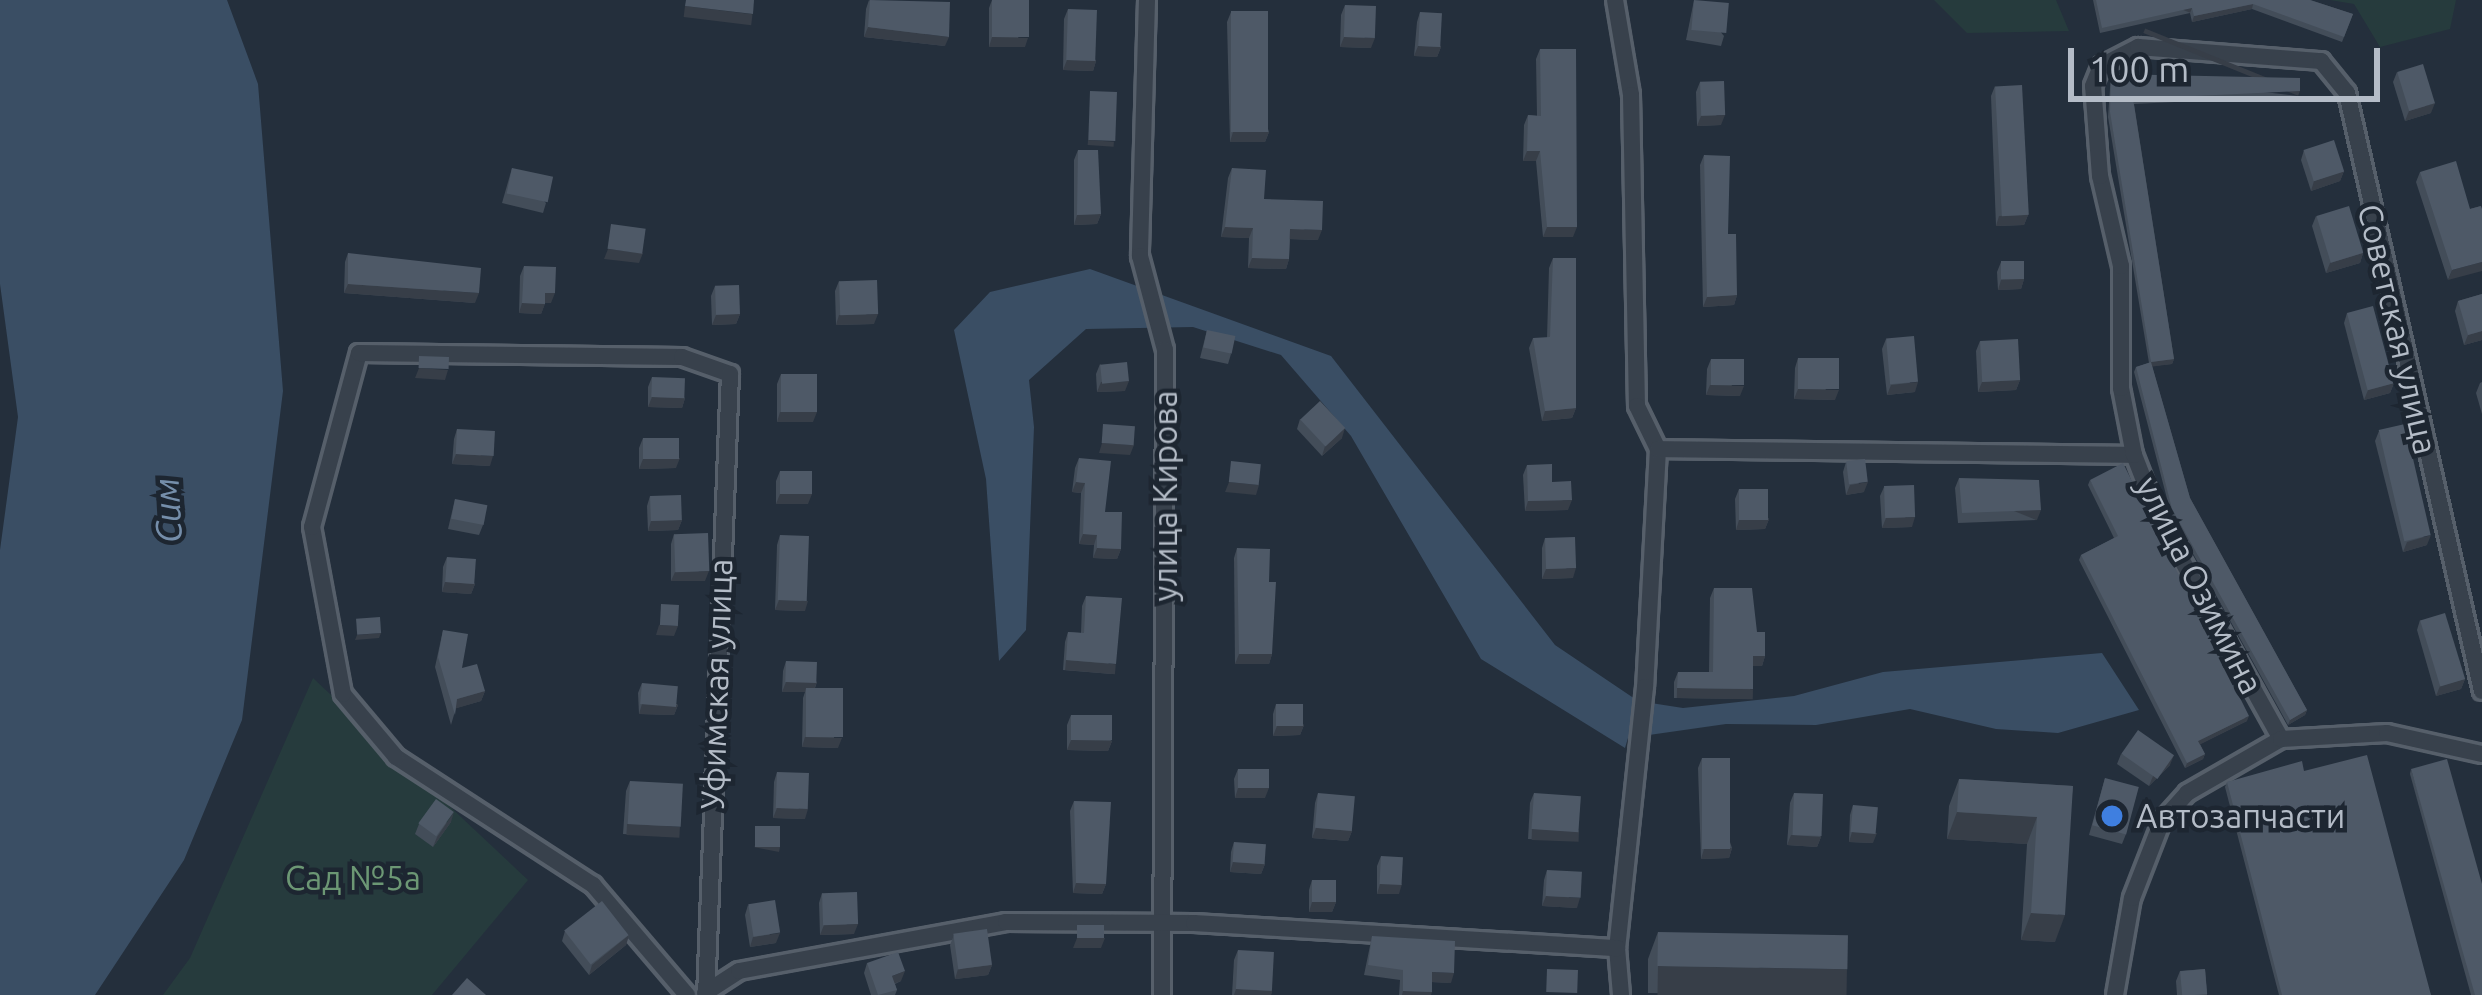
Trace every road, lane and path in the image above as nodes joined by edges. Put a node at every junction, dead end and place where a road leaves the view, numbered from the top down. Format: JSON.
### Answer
{"nodes":[{"id":1,"x":1147,"y":0,"type":"edge"},
{"id":2,"x":1615,"y":0,"type":"edge"},
{"id":3,"x":2234,"y":49,"type":"joint"},
{"id":4,"x":1658,"y":449,"type":"junction"},
{"id":5,"x":2134,"y":455,"type":"junction"},
{"id":6,"x":2482,"y":692,"type":"edge"},
{"id":7,"x":2281,"y":739,"type":"junction"},
{"id":8,"x":2482,"y":754,"type":"edge"},
{"id":9,"x":1162,"y":925,"type":"junction"},
{"id":10,"x":1617,"y":948,"type":"junction"},
{"id":11,"x":699,"y":994,"type":"edge"},
{"id":12,"x":1162,"y":995,"type":"edge"},
{"id":13,"x":1621,"y":995,"type":"edge"},
{"id":14,"x":2115,"y":995,"type":"edge"}],
"edges":[{"from":1,"to":9,"type":"street","name":"улица Кирова"},
{"from":2,"to":4,"type":"street"},
{"from":3,"to":5,"type":"street","name":"улица Озимина"},
{"from":3,"to":6,"type":"street","name":"Советская улица"},
{"from":4,"to":5,"type":"street"},
{"from":4,"to":10,"type":"street"},
{"from":5,"to":7,"type":"street","name":"улица Озимина"},
{"from":7,"to":8,"type":"street"},
{"from":7,"to":14,"type":"street"},
{"from":9,"to":10,"type":"street"},
{"from":9,"to":11,"type":"street"},
{"from":9,"to":12,"type":"street","name":"улица Кирова"},
{"from":10,"to":13,"type":"street"},
{"from":11,"to":11,"type":"street","name":"Уфимская улица"}]}
